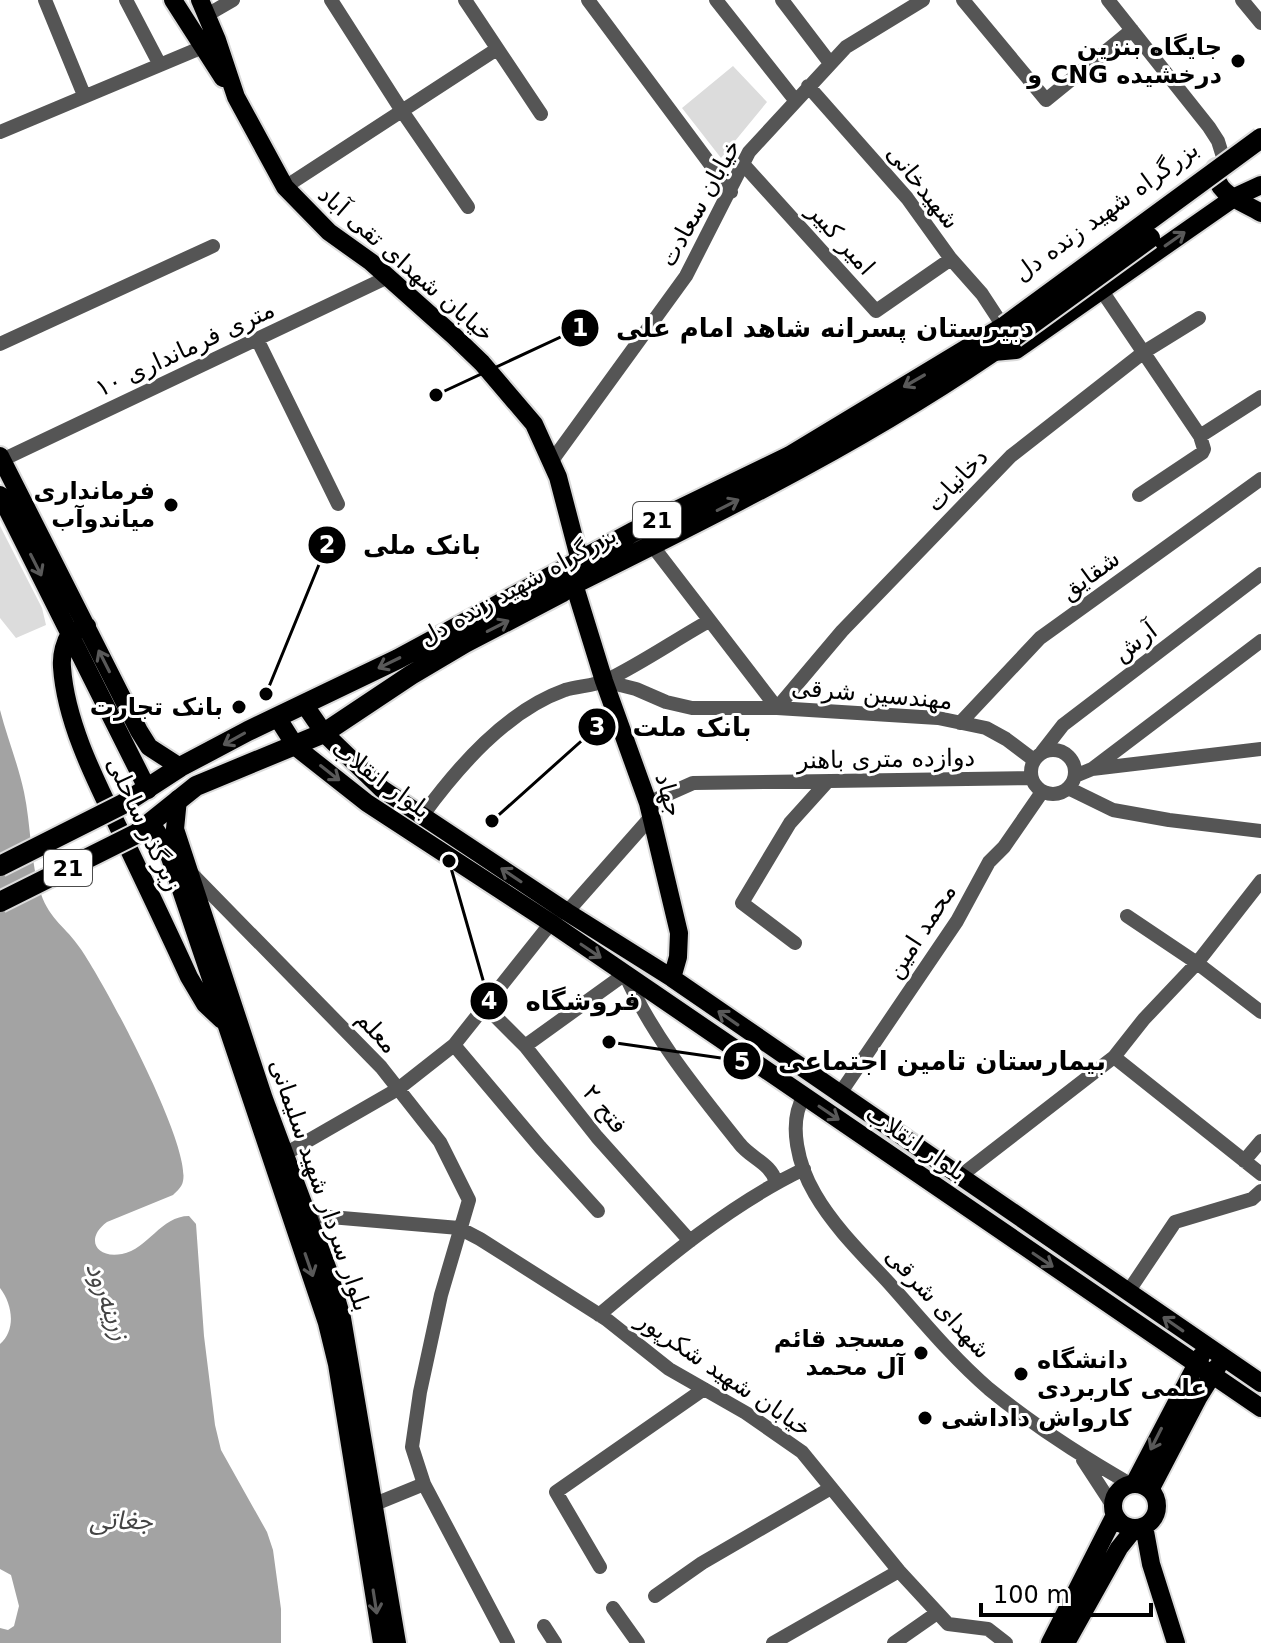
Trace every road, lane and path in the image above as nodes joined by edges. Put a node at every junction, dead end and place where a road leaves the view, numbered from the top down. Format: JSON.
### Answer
{"nodes":[{"id":1,"x":45,"y":0,"type":"edge"},
{"id":2,"x":126,"y":0,"type":"edge"},
{"id":3,"x":173,"y":0,"type":"edge"},
{"id":4,"x":233,"y":0,"type":"edge"},
{"id":5,"x":331,"y":0,"type":"edge"},
{"id":6,"x":465,"y":0,"type":"edge"},
{"id":7,"x":588,"y":0,"type":"edge"},
{"id":8,"x":716,"y":0,"type":"edge"},
{"id":9,"x":782,"y":0,"type":"edge"},
{"id":10,"x":923,"y":0,"type":"edge"},
{"id":11,"x":963,"y":0,"type":"edge"},
{"id":12,"x":1108,"y":0,"type":"edge"},
{"id":13,"x":1242,"y":0,"type":"edge"},
{"id":14,"x":204,"y":8,"type":"edge"},
{"id":15,"x":1261,"y":23,"type":"edge"},
{"id":16,"x":1132,"y":30,"type":"junction"},
{"id":17,"x":210,"y":44,"type":"junction"},
{"id":18,"x":497,"y":49,"type":"junction"},
{"id":19,"x":830,"y":63,"type":"junction"},
{"id":20,"x":160,"y":65,"type":"junction"},
{"id":21,"x":808,"y":86,"type":"junction"},
{"id":22,"x":84,"y":95,"type":"junction"},
{"id":23,"x":795,"y":100,"type":"junction"},
{"id":24,"x":402,"y":111,"type":"junction"},
{"id":25,"x":541,"y":114,"type":"dead end"},
{"id":26,"x":2,"y":126,"type":"edge"},
{"id":27,"x":1261,"y":129,"type":"edge"},
{"id":28,"x":1261,"y":138,"type":"edge"},
{"id":29,"x":1261,"y":154,"type":"edge"},
{"id":30,"x":1219,"y":162,"type":"junction"},
{"id":31,"x":743,"y":164,"type":"junction"},
{"id":32,"x":1261,"y":185,"type":"edge"},
{"id":33,"x":285,"y":187,"type":"junction"},
{"id":34,"x":731,"y":192,"type":"junction"},
{"id":35,"x":1180,"y":193,"type":"junction"},
{"id":36,"x":1235,"y":197,"type":"junction"},
{"id":37,"x":468,"y":207,"type":"dead end"},
{"id":38,"x":1261,"y":213,"type":"edge"},
{"id":39,"x":1204,"y":219,"type":"junction"},
{"id":40,"x":213,"y":246,"type":"dead end"},
{"id":41,"x":951,"y":259,"type":"junction"},
{"id":42,"x":388,"y":277,"type":"junction"},
{"id":43,"x":1102,"y":291,"type":"junction"},
{"id":44,"x":1199,"y":318,"type":"dead end"},
{"id":45,"x":1006,"y":328,"type":"junction"},
{"id":46,"x":257,"y":339,"type":"junction"},
{"id":47,"x":0,"y":344,"type":"edge"},
{"id":48,"x":989,"y":345,"type":"junction"},
{"id":49,"x":1144,"y":352,"type":"junction"},
{"id":50,"x":1261,"y":397,"type":"edge"},
{"id":51,"x":1200,"y":436,"type":"junction"},
{"id":52,"x":1,"y":458,"type":"edge"},
{"id":53,"x":551,"y":462,"type":"junction"},
{"id":54,"x":1261,"y":479,"type":"edge"},
{"id":55,"x":0,"y":495,"type":"edge"},
{"id":56,"x":1139,"y":495,"type":"dead end"},
{"id":57,"x":338,"y":504,"type":"dead end"},
{"id":58,"x":651,"y":544,"type":"junction"},
{"id":59,"x":580,"y":561,"type":"junction"},
{"id":60,"x":1261,"y":574,"type":"edge"},
{"id":61,"x":574,"y":584,"type":"junction"},
{"id":62,"x":709,"y":621,"type":"junction"},
{"id":63,"x":79,"y":630,"type":"junction"},
{"id":64,"x":1261,"y":641,"type":"edge"},
{"id":65,"x":604,"y":681,"type":"junction"},
{"id":66,"x":304,"y":704,"type":"junction"},
{"id":67,"x":777,"y":708,"type":"junction"},
{"id":68,"x":277,"y":717,"type":"junction"},
{"id":69,"x":960,"y":723,"type":"junction"},
{"id":70,"x":324,"y":733,"type":"junction"},
{"id":71,"x":296,"y":747,"type":"junction"},
{"id":72,"x":1261,"y":749,"type":"edge"},
{"id":73,"x":1038,"y":756,"type":"junction"},
{"id":74,"x":180,"y":767,"type":"junction"},
{"id":75,"x":1092,"y":769,"type":"junction"},
{"id":76,"x":1032,"y":778,"type":"junction"},
{"id":77,"x":827,"y":782,"type":"junction"},
{"id":78,"x":1071,"y":782,"type":"junction"},
{"id":79,"x":382,"y":789,"type":"junction"},
{"id":80,"x":148,"y":790,"type":"junction"},
{"id":81,"x":1042,"y":792,"type":"junction"},
{"id":82,"x":178,"y":799,"type":"junction"},
{"id":83,"x":367,"y":803,"type":"junction"},
{"id":84,"x":650,"y":810,"type":"junction"},
{"id":85,"x":422,"y":816,"type":"junction"},
{"id":86,"x":143,"y":829,"type":"junction"},
{"id":87,"x":1261,"y":831,"type":"edge"},
{"id":88,"x":0,"y":866,"type":"edge"},
{"id":89,"x":189,"y":871,"type":"junction"},
{"id":90,"x":1261,"y":881,"type":"edge"},
{"id":91,"x":0,"y":902,"type":"edge"},
{"id":92,"x":567,"y":912,"type":"junction"},
{"id":93,"x":196,"y":914,"type":"junction"},
{"id":94,"x":1127,"y":916,"type":"dead end"},
{"id":95,"x":551,"y":923,"type":"junction"},
{"id":96,"x":795,"y":943,"type":"dead end"},
{"id":97,"x":1197,"y":963,"type":"junction"},
{"id":98,"x":625,"y":974,"type":"junction"},
{"id":99,"x":672,"y":978,"type":"junction"},
{"id":100,"x":485,"y":1006,"type":"junction"},
{"id":101,"x":1261,"y":1012,"type":"edge"},
{"id":102,"x":224,"y":1022,"type":"junction"},
{"id":103,"x":454,"y":1045,"type":"junction"},
{"id":104,"x":525,"y":1046,"type":"junction"},
{"id":105,"x":1114,"y":1057,"type":"junction"},
{"id":106,"x":815,"y":1078,"type":"junction"},
{"id":107,"x":398,"y":1089,"type":"junction"},
{"id":108,"x":839,"y":1095,"type":"junction"},
{"id":109,"x":804,"y":1096,"type":"junction"},
{"id":110,"x":1261,"y":1141,"type":"edge"},
{"id":111,"x":285,"y":1154,"type":"junction"},
{"id":112,"x":1244,"y":1161,"type":"junction"},
{"id":113,"x":804,"y":1169,"type":"junction"},
{"id":114,"x":1261,"y":1174,"type":"edge"},
{"id":115,"x":959,"y":1177,"type":"junction"},
{"id":116,"x":776,"y":1182,"type":"junction"},
{"id":117,"x":1261,"y":1191,"type":"edge"},
{"id":118,"x":598,"y":1211,"type":"dead end"},
{"id":119,"x":307,"y":1215,"type":"junction"},
{"id":120,"x":459,"y":1228,"type":"junction"},
{"id":121,"x":690,"y":1241,"type":"junction"},
{"id":122,"x":1128,"y":1292,"type":"junction"},
{"id":123,"x":599,"y":1315,"type":"junction"},
{"id":124,"x":1207,"y":1347,"type":"junction"},
{"id":125,"x":1223,"y":1358,"type":"junction"},
{"id":126,"x":1204,"y":1370,"type":"junction"},
{"id":127,"x":1261,"y":1383,"type":"edge"},
{"id":128,"x":704,"y":1389,"type":"junction"},
{"id":129,"x":1261,"y":1408,"type":"edge"},
{"id":130,"x":1081,"y":1456,"type":"junction"},
{"id":131,"x":424,"y":1484,"type":"junction"},
{"id":132,"x":1138,"y":1486,"type":"junction"},
{"id":133,"x":831,"y":1488,"type":"junction"},
{"id":134,"x":375,"y":1504,"type":"junction"},
{"id":135,"x":1114,"y":1510,"type":"junction"},
{"id":136,"x":1139,"y":1527,"type":"junction"},
{"id":137,"x":600,"y":1567,"type":"dead end"},
{"id":138,"x":899,"y":1571,"type":"junction"},
{"id":139,"x":655,"y":1596,"type":"dead end"},
{"id":140,"x":613,"y":1608,"type":"dead end"},
{"id":141,"x":937,"y":1613,"type":"junction"},
{"id":142,"x":544,"y":1626,"type":"dead end"},
{"id":143,"x":382,"y":1643,"type":"edge"},
{"id":144,"x":397,"y":1643,"type":"edge"},
{"id":145,"x":508,"y":1643,"type":"edge"},
{"id":146,"x":555,"y":1643,"type":"edge"},
{"id":147,"x":638,"y":1643,"type":"edge"},
{"id":148,"x":773,"y":1643,"type":"edge"},
{"id":149,"x":894,"y":1643,"type":"edge"},
{"id":150,"x":1006,"y":1643,"type":"edge"},
{"id":151,"x":1050,"y":1643,"type":"edge"},
{"id":152,"x":1066,"y":1643,"type":"edge"},
{"id":153,"x":1176,"y":1643,"type":"edge"}],
"edges":[{"from":1,"to":22,"type":"street"},
{"from":2,"to":20,"type":"street"},
{"from":3,"to":17,"type":"main road"},
{"from":4,"to":14,"type":"street"},
{"from":5,"to":24,"type":"street"},
{"from":6,"to":18,"type":"street"},
{"from":7,"to":34,"type":"street"},
{"from":8,"to":23,"type":"street"},
{"from":9,"to":19,"type":"street"},
{"from":10,"to":19,"type":"street","name":"خیابان سعادت"},
{"from":11,"to":16,"type":"street"},
{"from":12,"to":16,"type":"street"},
{"from":13,"to":15,"type":"street"},
{"from":14,"to":17,"type":"main road","name":"خیابان شهدای تقی آباد"},
{"from":16,"to":30,"type":"street"},
{"from":17,"to":20,"type":"street"},
{"from":17,"to":33,"type":"main road","name":"خیابان شهدای تقی آباد"},
{"from":18,"to":24,"type":"street"},
{"from":18,"to":25,"type":"street"},
{"from":19,"to":21,"type":"street","name":"خیابان سعادت"},
{"from":20,"to":22,"type":"street"},
{"from":21,"to":23,"type":"street","name":"خیابان سعادت"},
{"from":21,"to":41,"type":"street","name":"شهیدخانی"},
{"from":22,"to":26,"type":"street"},
{"from":23,"to":31,"type":"street","name":"خیابان سعادت"},
{"from":24,"to":33,"type":"street"},
{"from":24,"to":37,"type":"street"},
{"from":27,"to":30,"type":"main road","name":"بزرگراه شهید زنده دل"},
{"from":28,"to":45,"type":"highway","number":"21","bridge":true},
{"from":29,"to":45,"type":"highway","number":"21","bridge":true},
{"from":30,"to":35,"type":"main road","name":"بزرگراه شهید زنده دل"},
{"from":30,"to":36,"type":"main road"},
{"from":31,"to":34,"type":"street","name":"خیابان سعادت"},
{"from":31,"to":41,"type":"street","name":"امیر کبیر"},
{"from":32,"to":36,"type":"main road","name":"بزرگراه شهید زنده دل"},
{"from":33,"to":42,"type":"main road","name":"خیابان شهدای تقی آباد"},
{"from":34,"to":53,"type":"street","name":"خیابان سعادت"},
{"from":35,"to":39,"type":"main road"},
{"from":35,"to":45,"type":"main road","name":"بزرگراه شهید زنده دل"},
{"from":36,"to":38,"type":"main road"},
{"from":36,"to":39,"type":"main road","name":"بزرگراه شهید زنده دل"},
{"from":43,"to":39,"type":"main road","name":"بزرگراه شهید زنده دل","one_way":true},
{"from":40,"to":47,"type":"street"},
{"from":41,"to":45,"type":"street","name":"شهیدخانی"},
{"from":42,"to":46,"type":"street","name":"۱۰ متری فرمانداری"},
{"from":42,"to":53,"type":"main road","name":"خیابان شهدای تقی آباد"},
{"from":43,"to":48,"type":"main road","name":"بزرگراه شهید زنده دل"},
{"from":43,"to":49,"type":"street"},
{"from":44,"to":49,"type":"street","name":"دخانیات"},
{"from":45,"to":48,"type":"highway","name":"بزرگراه شهید زنده دل","number":"21"},
{"from":46,"to":52,"type":"street","name":"۱۰ متری فرمانداری"},
{"from":46,"to":57,"type":"street"},
{"from":58,"to":48,"type":"highway","name":"بزرگراه شهید زنده دل","number":"21","one_way":true},
{"from":48,"to":59,"type":"highway","name":"بزرگراه شهید زنده دل","number":"21","one_way":true},
{"from":49,"to":51,"type":"street"},
{"from":49,"to":67,"type":"street","name":"دخانیات"},
{"from":50,"to":51,"type":"street"},
{"from":51,"to":56,"type":"street"},
{"from":52,"to":63,"type":"main road"},
{"from":53,"to":59,"type":"main road","name":"خیابان شهدای تقی آباد"},
{"from":54,"to":69,"type":"street","name":"شقایق"},
{"from":55,"to":63,"type":"main road","one_way":true},
{"from":58,"to":61,"type":"highway","name":"بزرگراه شهید زنده دل","number":"21"},
{"from":58,"to":62,"type":"street"},
{"from":59,"to":66,"type":"highway","name":"بزرگراه شهید زنده دل","number":"21","one_way":true},
{"from":60,"to":73,"type":"street","name":"آرش"},
{"from":61,"to":65,"type":"main road","name":"جهاد"},
{"from":70,"to":61,"type":"highway","name":"بزرگراه شهید زنده دل","number":"21","one_way":true},
{"from":62,"to":65,"type":"street"},
{"from":62,"to":67,"type":"street"},
{"from":74,"to":63,"type":"main road","one_way":true},
{"from":63,"to":80,"type":"main road"},
{"from":63,"to":102,"type":"main road","name":"زیرگذر ساحلی"},
{"from":64,"to":75,"type":"street"},
{"from":65,"to":67,"type":"street","name":"مهندسین شرقی"},
{"from":65,"to":84,"type":"main road","name":"جهاد"},
{"from":65,"to":85,"type":"street"},
{"from":66,"to":68,"type":"highway","number":"21"},
{"from":66,"to":70,"type":"main road","name":"بلوار انقلاب"},
{"from":67,"to":69,"type":"street","name":"مهندسین شرقی"},
{"from":68,"to":71,"type":"main road","name":"بلوار انقلاب"},
{"from":68,"to":74,"type":"highway","number":"21","one_way":true},
{"from":69,"to":73,"type":"street","name":"مهندسین شرقی"},
{"from":70,"to":71,"type":"highway","number":"21"},
{"from":70,"to":79,"type":"main road","name":"بلوار انقلاب"},
{"from":71,"to":82,"type":"highway","number":"21"},
{"from":71,"to":83,"type":"main road","name":"بلوار انقلاب","one_way":true},
{"from":72,"to":75,"type":"street"},
{"from":73,"to":76,"type":"street"},
{"from":73,"to":78,"type":"street"},
{"from":74,"to":80,"type":"highway","number":"21"},
{"from":75,"to":78,"type":"street"},
{"from":76,"to":77,"type":"street","name":"دوازده متری باهنر"},
{"from":76,"to":81,"type":"street"},
{"from":77,"to":84,"type":"street","name":"دوازده متری باهنر"},
{"from":77,"to":96,"type":"street"},
{"from":78,"to":81,"type":"street"},
{"from":78,"to":87,"type":"street"},
{"from":79,"to":83,"type":"main road"},
{"from":79,"to":85,"type":"main road","name":"بلوار انقلاب"},
{"from":80,"to":88,"type":"highway","number":"21","bridge":true},
{"from":81,"to":108,"type":"street","name":"محمد امین"},
{"from":82,"to":86,"type":"highway","number":"21"},
{"from":82,"to":89,"type":"main road","name":"بلوار سردار شهید سلیمانی"},
{"from":83,"to":95,"type":"main road","name":"بلوار انقلاب"},
{"from":84,"to":92,"type":"street"},
{"from":84,"to":99,"type":"main road","name":"جهاد"},
{"from":92,"to":85,"type":"main road","name":"بلوار انقلاب","one_way":true},
{"from":86,"to":91,"type":"highway","number":"21","bridge":true},
{"from":86,"to":93,"type":"main road","name":"بلوار سردار شهید سلیمانی"},
{"from":89,"to":93,"type":"main road","name":"بلوار سردار شهید سلیمانی"},
{"from":89,"to":107,"type":"street","name":"معلم"},
{"from":90,"to":97,"type":"street"},
{"from":92,"to":99,"type":"main road","name":"بلوار انقلاب"},
{"from":93,"to":102,"type":"main road","name":"بلوار سردار شهید سلیمانی"},
{"from":93,"to":111,"type":"main road","name":"بلوار سردار شهید سلیمانی"},
{"from":94,"to":97,"type":"street"},
{"from":95,"to":98,"type":"main road","name":"بلوار انقلاب","one_way":true},
{"from":95,"to":100,"type":"street"},
{"from":97,"to":101,"type":"street"},
{"from":97,"to":105,"type":"street"},
{"from":98,"to":104,"type":"street"},
{"from":98,"to":109,"type":"main road","name":"بلوار انقلاب"},
{"from":98,"to":116,"type":"street"},
{"from":106,"to":99,"type":"main road","name":"بلوار انقلاب","one_way":true},
{"from":100,"to":103,"type":"street"},
{"from":100,"to":104,"type":"street","name":"فتح ۲"},
{"from":102,"to":143,"type":"main road","name":"بلوار سردار شهید سلیمانی","one_way":true},
{"from":103,"to":107,"type":"street"},
{"from":103,"to":118,"type":"street"},
{"from":104,"to":121,"type":"street","name":"فتح ۲"},
{"from":105,"to":112,"type":"street"},
{"from":105,"to":115,"type":"street"},
{"from":106,"to":108,"type":"main road","name":"بلوار انقلاب"},
{"from":106,"to":109,"type":"main road"},
{"from":107,"to":111,"type":"street"},
{"from":107,"to":120,"type":"street","name":"معلم"},
{"from":108,"to":115,"type":"main road","name":"بلوار انقلاب"},
{"from":109,"to":113,"type":"street","name":"شهدای شرقی"},
{"from":109,"to":126,"type":"main road","name":"بلوار انقلاب","one_way":true},
{"from":110,"to":112,"type":"street"},
{"from":111,"to":119,"type":"main road","name":"بلوار سردار شهید سلیمانی"},
{"from":112,"to":114,"type":"street"},
{"from":113,"to":116,"type":"street"},
{"from":113,"to":130,"type":"street","name":"شهدای شرقی"},
{"from":115,"to":122,"type":"main road","name":"بلوار انقلاب"},
{"from":116,"to":121,"type":"street"},
{"from":117,"to":122,"type":"street"},
{"from":119,"to":120,"type":"street"},
{"from":119,"to":134,"type":"main road","name":"بلوار سردار شهید سلیمانی"},
{"from":120,"to":123,"type":"street","name":"خیابان شهید شکرپور"},
{"from":120,"to":131,"type":"street","name":"معلم"},
{"from":121,"to":123,"type":"street"},
{"from":124,"to":122,"type":"main road","name":"بلوار انقلاب","one_way":true},
{"from":123,"to":128,"type":"street","name":"خیابان شهید شکرپور"},
{"from":124,"to":125,"type":"main road","name":"بلوار انقلاب"},
{"from":124,"to":126,"type":"main road"},
{"from":125,"to":126,"type":"main road"},
{"from":125,"to":127,"type":"main road","name":"بلوار انقلاب"},
{"from":126,"to":129,"type":"main road","name":"بلوار انقلاب"},
{"from":126,"to":132,"type":"main road"},
{"from":128,"to":133,"type":"street","name":"خیابان شهید شکرپور"},
{"from":128,"to":137,"type":"street"},
{"from":130,"to":132,"type":"street","name":"شهدای شرقی"},
{"from":130,"to":135,"type":"street"},
{"from":131,"to":134,"type":"street"},
{"from":131,"to":145,"type":"street","name":"معلم"},
{"from":132,"to":135,"type":"main road"},
{"from":132,"to":136,"type":"main road"},
{"from":133,"to":138,"type":"street","name":"خیابان شهید شکرپور"},
{"from":133,"to":139,"type":"street"},
{"from":134,"to":144,"type":"main road","name":"بلوار سردار شهید سلیمانی"},
{"from":135,"to":136,"type":"main road"},
{"from":135,"to":151,"type":"main road"},
{"from":136,"to":152,"type":"main road"},
{"from":136,"to":153,"type":"main road"},
{"from":138,"to":141,"type":"street","name":"خیابان شهید شکرپور"},
{"from":138,"to":148,"type":"street"},
{"from":140,"to":147,"type":"street"},
{"from":141,"to":149,"type":"street"},
{"from":141,"to":150,"type":"street","name":"خیابان شهید شکرپور"},
{"from":142,"to":146,"type":"street"}]}
